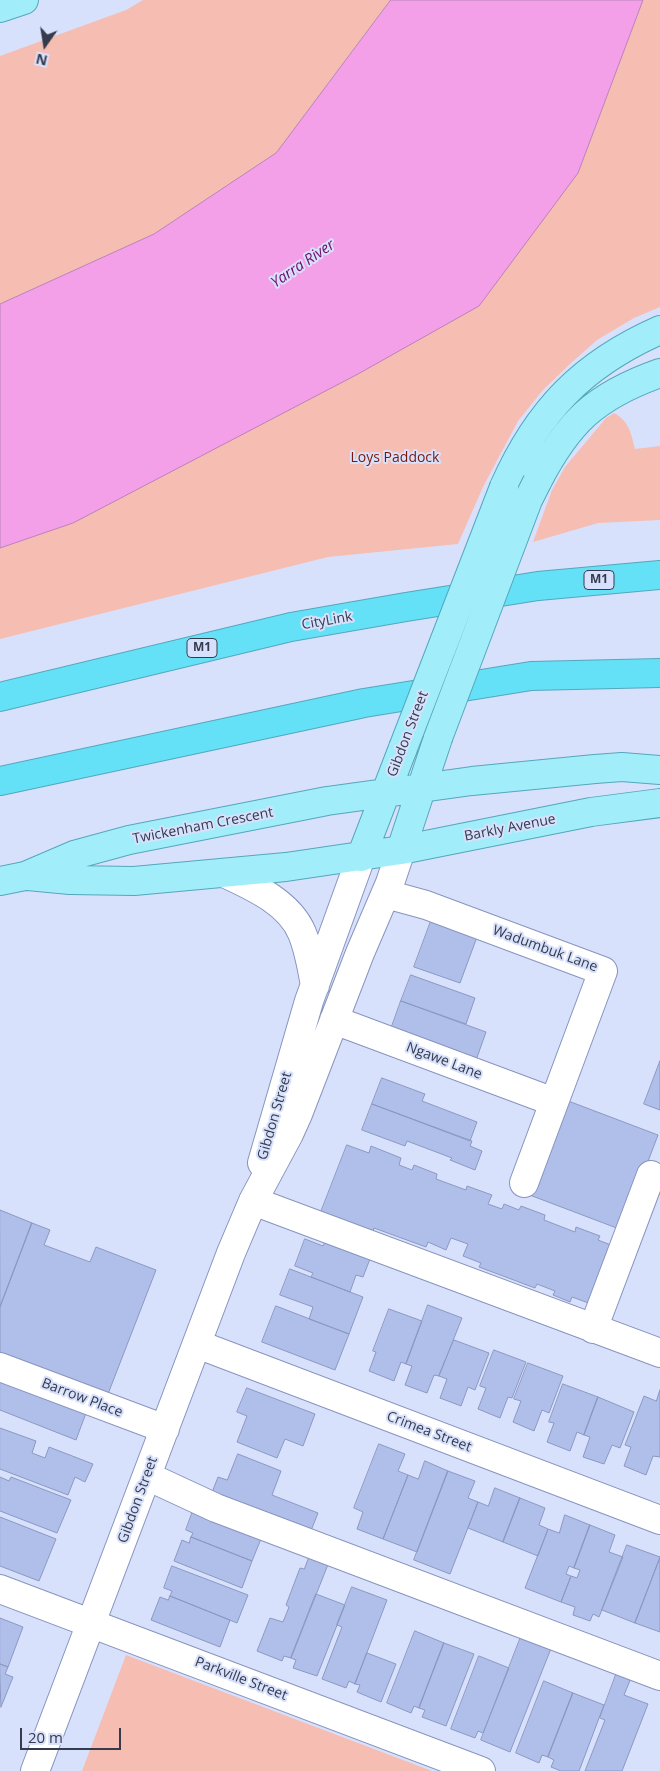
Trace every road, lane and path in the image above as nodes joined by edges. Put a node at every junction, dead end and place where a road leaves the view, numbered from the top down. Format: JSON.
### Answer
{"nodes":[{"id":1,"x":24,"y":0,"type":"edge"},
{"id":2,"x":0,"y":8,"type":"edge"},
{"id":3,"x":656,"y":335,"type":"edge"},
{"id":4,"x":606,"y":359,"type":"junction"},
{"id":5,"x":660,"y":373,"type":"edge"},
{"id":6,"x":626,"y":386,"type":"junction"},
{"id":7,"x":660,"y":575,"type":"edge"},
{"id":8,"x":660,"y":655,"type":"edge"},
{"id":9,"x":660,"y":673,"type":"edge"},
{"id":10,"x":531,"y":676,"type":"junction"},
{"id":11,"x":0,"y":697,"type":"edge"},
{"id":12,"x":660,"y":770,"type":"edge"},
{"id":13,"x":0,"y":781,"type":"edge"},
{"id":14,"x":423,"y":787,"type":"junction"},
{"id":15,"x":385,"y":793,"type":"junction"},
{"id":16,"x":660,"y":803,"type":"edge"},
{"id":17,"x":401,"y":850,"type":"junction"},
{"id":18,"x":361,"y":857,"type":"junction"},
{"id":19,"x":224,"y":872,"type":"junction"},
{"id":20,"x":12,"y":879,"type":"edge"},
{"id":21,"x":386,"y":894,"type":"junction"},
{"id":22,"x":315,"y":986,"type":"junction"},
{"id":23,"x":334,"y":1020,"type":"junction"},
{"id":24,"x":554,"y":1102,"type":"junction"},
{"id":25,"x":651,"y":1175,"type":"dead end"},
{"id":26,"x":524,"y":1183,"type":"dead end"},
{"id":27,"x":252,"y":1201,"type":"junction"},
{"id":28,"x":593,"y":1329,"type":"junction"},
{"id":29,"x":197,"y":1344,"type":"junction"},
{"id":30,"x":660,"y":1354,"type":"edge"},
{"id":31,"x":0,"y":1366,"type":"edge"},
{"id":32,"x":165,"y":1429,"type":"junction"},
{"id":33,"x":147,"y":1476,"type":"junction"},
{"id":34,"x":660,"y":1520,"type":"edge"},
{"id":35,"x":0,"y":1589,"type":"edge"},
{"id":36,"x":92,"y":1623,"type":"junction"},
{"id":37,"x":660,"y":1676,"type":"edge"},
{"id":38,"x":35,"y":1771,"type":"edge"},
{"id":39,"x":482,"y":1771,"type":"edge"}],
"edges":[{"from":1,"to":2,"type":"main road"},
{"from":3,"to":4,"type":"main road","name":"Gibdon Street"},
{"from":4,"to":6,"type":"main road"},
{"from":4,"to":15,"type":"main road","name":"Gibdon Street","bridge":true},
{"from":5,"to":6,"type":"main road","name":"Gibdon Street"},
{"from":6,"to":14,"type":"main road","name":"Gibdon Street","bridge":true},
{"from":7,"to":11,"type":"highway","name":"CityLink","number":"M1"},
{"from":8,"to":10,"type":"highway"},
{"from":9,"to":10,"type":"highway"},
{"from":10,"to":13,"type":"highway"},
{"from":12,"to":14,"type":"main road"},
{"from":14,"to":15,"type":"main road"},
{"from":14,"to":17,"type":"main road","name":"Gibdon Street"},
{"from":15,"to":18,"type":"main road","name":"Gibdon Street"},
{"from":15,"to":20,"type":"main road","name":"Twickenham Crescent"},
{"from":16,"to":17,"type":"main road","name":"Barkly Avenue"},
{"from":17,"to":18,"type":"main road","name":"Barkly Avenue"},
{"from":17,"to":21,"type":"street","name":"Gibdon Street"},
{"from":18,"to":19,"type":"main road","name":"Twickenham Crescent"},
{"from":18,"to":22,"type":"street","name":"Gibdon Street"},
{"from":19,"to":20,"type":"main road","name":"Twickenham Crescent"},
{"from":19,"to":22,"type":"street"},
{"from":21,"to":23,"type":"street","name":"Gibdon Street"},
{"from":21,"to":24,"type":"street","name":"Wadumbuk Lane"},
{"from":22,"to":27,"type":"street","name":"Gibdon Street"},
{"from":23,"to":24,"type":"street","name":"Ngawe Lane"},
{"from":23,"to":27,"type":"street","name":"Gibdon Street"},
{"from":24,"to":26,"type":"street","name":"Wadumbuk Lane"},
{"from":25,"to":28,"type":"street"},
{"from":27,"to":28,"type":"street"},
{"from":27,"to":29,"type":"street","name":"Gibdon Street"},
{"from":28,"to":30,"type":"street"},
{"from":29,"to":32,"type":"street","name":"Gibdon Street"},
{"from":29,"to":34,"type":"street","name":"Crimea Street"},
{"from":31,"to":32,"type":"street","name":"Barrow Place"},
{"from":32,"to":33,"type":"street","name":"Gibdon Street"},
{"from":33,"to":36,"type":"street","name":"Gibdon Street"},
{"from":33,"to":37,"type":"street"},
{"from":35,"to":36,"type":"street","name":"Parkville Street"},
{"from":36,"to":38,"type":"street","name":"Gibdon Street"},
{"from":36,"to":39,"type":"street","name":"Parkville Street"}]}
